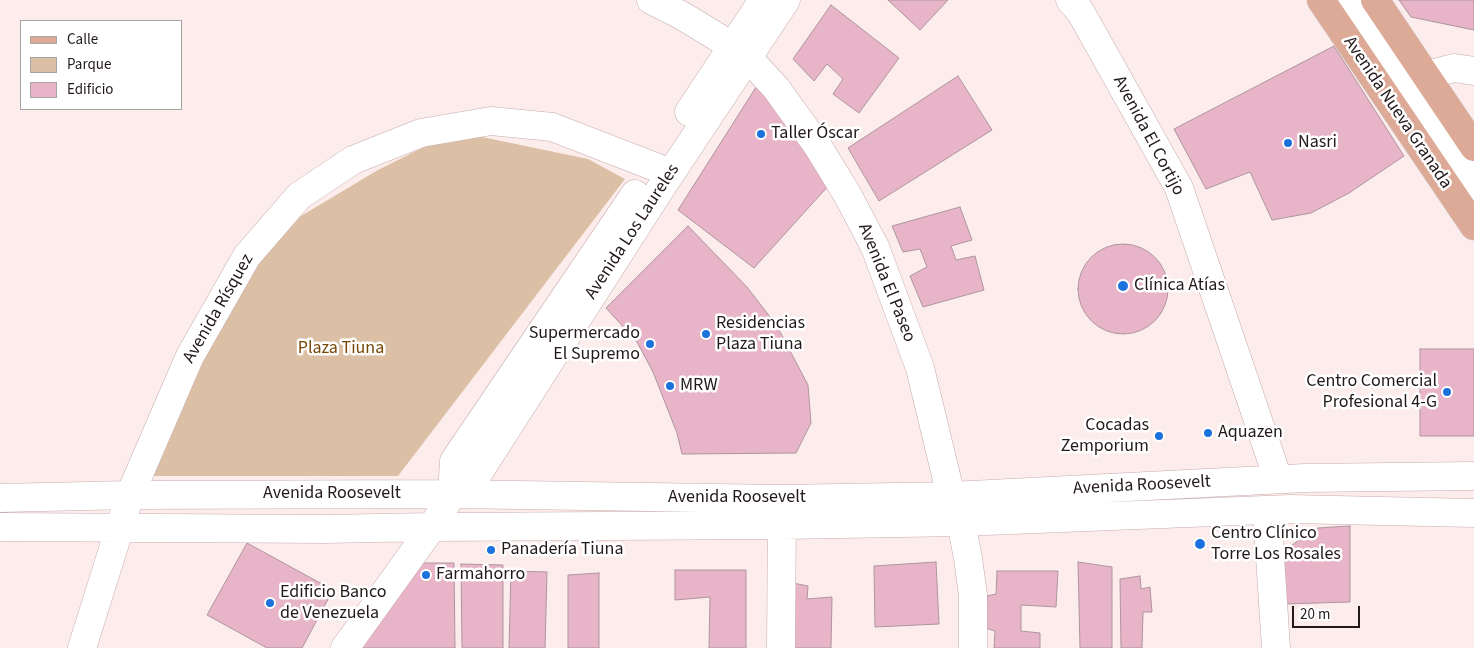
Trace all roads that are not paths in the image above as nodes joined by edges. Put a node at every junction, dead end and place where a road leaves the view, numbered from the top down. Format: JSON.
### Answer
{"nodes":[{"id":1,"x":651,"y":0,"type":"edge"},
{"id":2,"x":763,"y":0,"type":"edge"},
{"id":3,"x":786,"y":0,"type":"edge"},
{"id":4,"x":1070,"y":0,"type":"edge"},
{"id":5,"x":1321,"y":0,"type":"edge"},
{"id":6,"x":1345,"y":0,"type":"edge"},
{"id":7,"x":1375,"y":0,"type":"edge"},
{"id":8,"x":740,"y":52,"type":"junction"},
{"id":9,"x":1474,"y":71,"type":"edge"},
{"id":10,"x":1426,"y":75,"type":"junction"},
{"id":11,"x":1474,"y":147,"type":"edge"},
{"id":12,"x":663,"y":169,"type":"junction"},
{"id":13,"x":1474,"y":186,"type":"edge"},
{"id":14,"x":1474,"y":226,"type":"edge"},
{"id":15,"x":1474,"y":476,"type":"edge"},
{"id":16,"x":1278,"y":479,"type":"junction"},
{"id":17,"x":1474,"y":490,"type":"edge"},
{"id":18,"x":1337,"y":491,"type":"junction"},
{"id":19,"x":452,"y":494,"type":"junction"},
{"id":20,"x":130,"y":495,"type":"junction"},
{"id":21,"x":951,"y":496,"type":"junction"},
{"id":22,"x":0,"y":498,"type":"edge"},
{"id":23,"x":1278,"y":510,"type":"junction"},
{"id":24,"x":782,"y":512,"type":"junction"},
{"id":25,"x":1474,"y":513,"type":"edge"},
{"id":26,"x":961,"y":522,"type":"junction"},
{"id":27,"x":0,"y":527,"type":"edge"},
{"id":28,"x":432,"y":527,"type":"junction"},
{"id":29,"x":120,"y":528,"type":"junction"},
{"id":30,"x":82,"y":648,"type":"edge"},
{"id":31,"x":345,"y":648,"type":"edge"},
{"id":32,"x":781,"y":648,"type":"edge"},
{"id":33,"x":973,"y":648,"type":"edge"},
{"id":34,"x":1276,"y":648,"type":"edge"}],
"edges":[{"from":1,"to":8,"type":"street","name":"Avenida El Paseo"},
{"from":2,"to":8,"type":"street","name":"Avenida Los Laureles"},
{"from":3,"to":8,"type":"street","name":"Avenida Los Laureles"},
{"from":4,"to":16,"type":"street","name":"Avenida El Cortijo"},
{"from":5,"to":14,"type":"main road","name":"Avenida Nueva Granada"},
{"from":6,"to":13,"type":"street"},
{"from":7,"to":10,"type":"main road"},
{"from":8,"to":12,"type":"street","name":"Avenida Los Laureles"},
{"from":8,"to":21,"type":"street","name":"Avenida El Paseo"},
{"from":9,"to":10,"type":"street"},
{"from":10,"to":11,"type":"main road"},
{"from":12,"to":19,"type":"street","name":"Avenida Los Laureles"},
{"from":12,"to":20,"type":"street","name":"Avenida Rísquez"},
{"from":15,"to":16,"type":"street","name":"Avenida Roosevelt"},
{"from":16,"to":18,"type":"street"},
{"from":16,"to":21,"type":"street","name":"Avenida Roosevelt"},
{"from":17,"to":18,"type":"street"},
{"from":18,"to":23,"type":"street"},
{"from":19,"to":20,"type":"street","name":"Avenida Roosevelt"},
{"from":19,"to":24,"type":"street","name":"Avenida Roosevelt"},
{"from":19,"to":28,"type":"street"},
{"from":20,"to":22,"type":"street","name":"Avenida Roosevelt"},
{"from":20,"to":29,"type":"street","name":"Avenida Rísquez"},
{"from":21,"to":24,"type":"street","name":"Avenida Roosevelt"},
{"from":21,"to":26,"type":"street","name":"Avenida El Paseo"},
{"from":23,"to":25,"type":"street","name":"Avenida Roosevelt"},
{"from":23,"to":26,"type":"street","name":"Avenida Roosevelt"},
{"from":23,"to":34,"type":"street"},
{"from":24,"to":26,"type":"street","name":"Avenida Roosevelt"},
{"from":24,"to":28,"type":"street","name":"Avenida Roosevelt"},
{"from":24,"to":32,"type":"street"},
{"from":26,"to":33,"type":"street","name":"Avenida El Paseo"},
{"from":27,"to":29,"type":"street","name":"Avenida Roosevelt"},
{"from":28,"to":29,"type":"street","name":"Avenida Roosevelt"},
{"from":28,"to":31,"type":"street"},
{"from":29,"to":30,"type":"street"}]}
